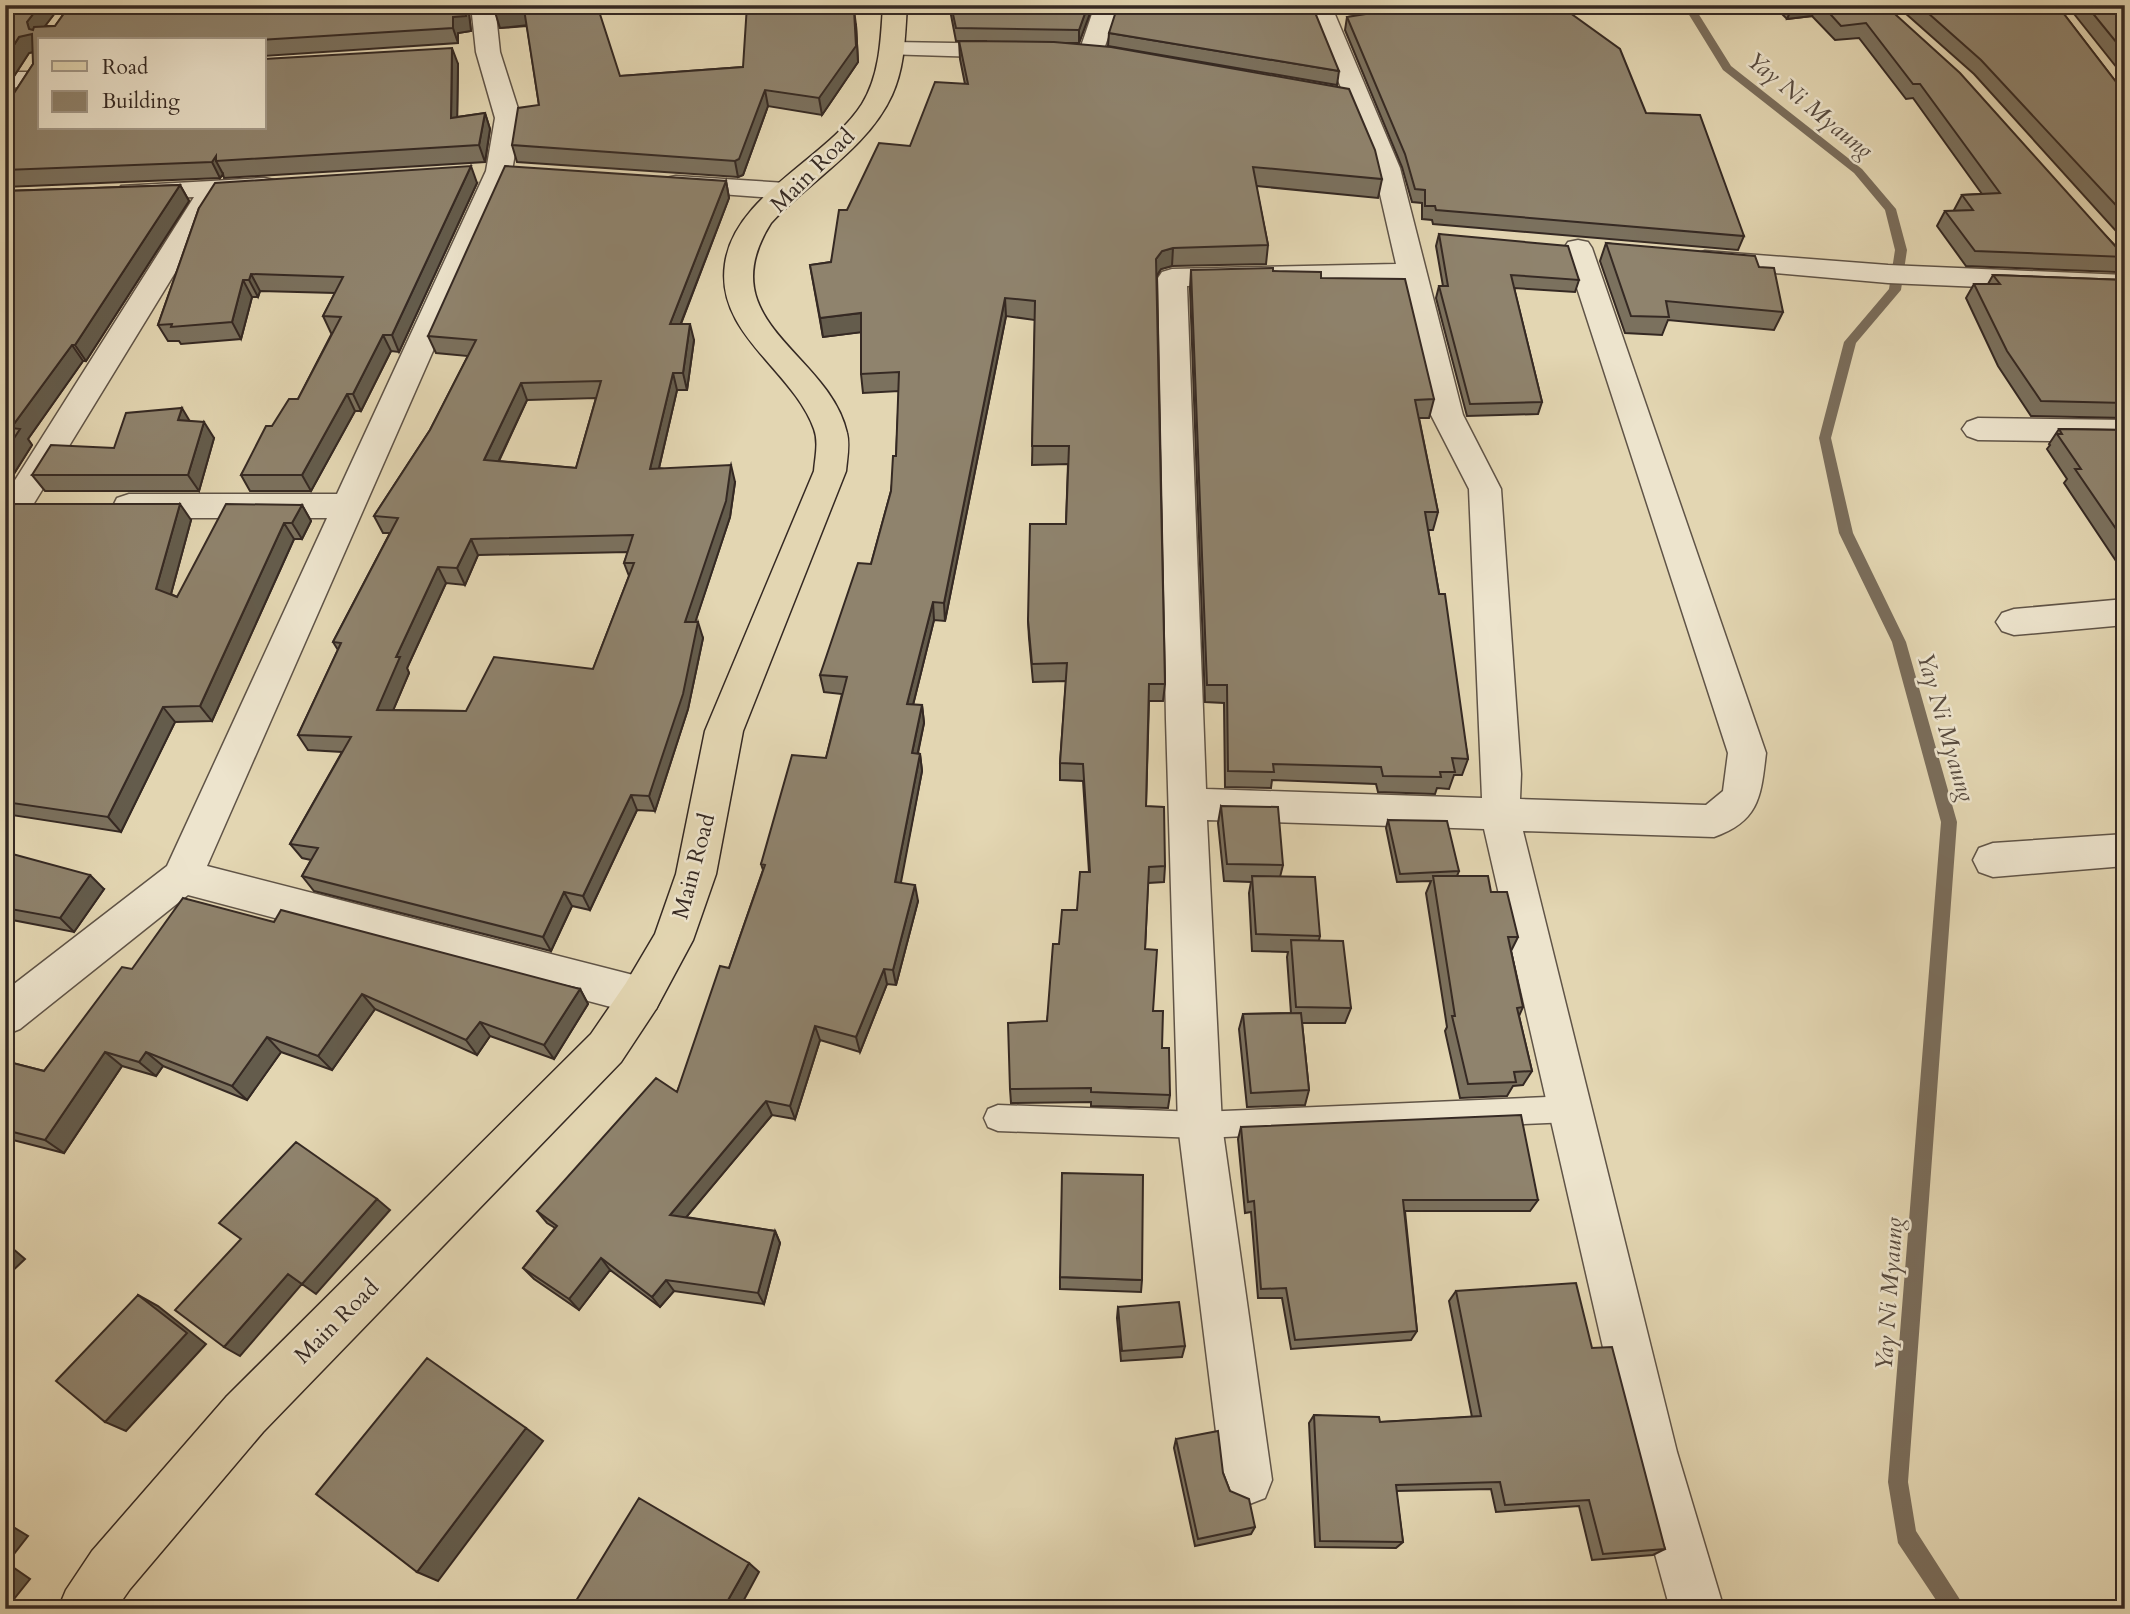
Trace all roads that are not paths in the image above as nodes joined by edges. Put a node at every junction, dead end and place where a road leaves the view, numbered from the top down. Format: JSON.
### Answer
{"nodes":[{"id":1,"x":483,"y":5,"type":"edge"},
{"id":2,"x":895,"y":5,"type":"edge"},
{"id":3,"x":1107,"y":5,"type":"edge"},
{"id":4,"x":1323,"y":14,"type":"edge"},
{"id":5,"x":1355,"y":19,"type":"edge"},
{"id":6,"x":893,"y":49,"type":"junction"},
{"id":7,"x":1041,"y":51,"type":"edge"},
{"id":8,"x":1089,"y":54,"type":"edge"},
{"id":9,"x":29,"y":74,"type":"edge"},
{"id":10,"x":1334,"y":94,"type":"edge"},
{"id":11,"x":1360,"y":99,"type":"junction"},
{"id":12,"x":11,"y":107,"type":"edge"},
{"id":13,"x":649,"y":182,"type":"edge"},
{"id":14,"x":295,"y":184,"type":"edge"},
{"id":15,"x":213,"y":189,"type":"junction"},
{"id":16,"x":786,"y":191,"type":"junction"},
{"id":17,"x":102,"y":193,"type":"edge"},
{"id":18,"x":1578,"y":248,"type":"dead end"},
{"id":19,"x":1675,"y":257,"type":"edge"},
{"id":20,"x":1413,"y":272,"type":"junction"},
{"id":21,"x":2125,"y":284,"type":"edge"},
{"id":22,"x":1978,"y":429,"type":"dead end"},
{"id":23,"x":2125,"y":431,"type":"edge"},
{"id":24,"x":58,"y":505,"type":"edge"},
{"id":25,"x":100,"y":506,"type":"edge"},
{"id":26,"x":348,"y":506,"type":"junction"},
{"id":27,"x":9,"y":511,"type":"edge"},
{"id":28,"x":2125,"y":612,"type":"edge"},
{"id":29,"x":2014,"y":622,"type":"dead end"},
{"id":30,"x":1187,"y":804,"type":"junction"},
{"id":31,"x":1500,"y":814,"type":"junction"},
{"id":32,"x":2125,"y":850,"type":"edge"},
{"id":33,"x":1993,"y":860,"type":"dead end"},
{"id":34,"x":182,"y":877,"type":"junction"},
{"id":35,"x":641,"y":996,"type":"junction"},
{"id":36,"x":5,"y":1016,"type":"edge"},
{"id":37,"x":1570,"y":1109,"type":"junction"},
{"id":38,"x":998,"y":1118,"type":"dead end"},
{"id":39,"x":1200,"y":1125,"type":"junction"},
{"id":40,"x":1247,"y":1480,"type":"dead end"},
{"id":41,"x":85,"y":1609,"type":"edge"},
{"id":42,"x":1697,"y":1609,"type":"edge"}],
"edges":[{"from":1,"to":26,"type":"street"},
{"from":2,"to":6,"type":"main road","name":"Main Road"},
{"from":3,"to":8,"type":"street"},
{"from":4,"to":5,"type":"street"},
{"from":4,"to":11,"type":"street"},
{"from":6,"to":7,"type":"street"},
{"from":6,"to":16,"type":"main road","name":"Main Road"},
{"from":9,"to":12,"type":"street"},
{"from":10,"to":11,"type":"street"},
{"from":11,"to":20,"type":"street"},
{"from":13,"to":16,"type":"street"},
{"from":14,"to":15,"type":"street"},
{"from":15,"to":17,"type":"street"},
{"from":15,"to":27,"type":"street"},
{"from":16,"to":35,"type":"main road","name":"Main Road"},
{"from":18,"to":31,"type":"street"},
{"from":19,"to":21,"type":"street"},
{"from":20,"to":30,"type":"street"},
{"from":20,"to":31,"type":"street"},
{"from":22,"to":23,"type":"street"},
{"from":24,"to":27,"type":"street"},
{"from":25,"to":26,"type":"street"},
{"from":26,"to":34,"type":"street"},
{"from":28,"to":29,"type":"street"},
{"from":30,"to":31,"type":"street"},
{"from":30,"to":39,"type":"street"},
{"from":31,"to":37,"type":"street"},
{"from":32,"to":33,"type":"street"},
{"from":34,"to":35,"type":"street"},
{"from":34,"to":36,"type":"street"},
{"from":35,"to":41,"type":"main road","name":"Main Road"},
{"from":37,"to":39,"type":"lane"},
{"from":37,"to":42,"type":"street"},
{"from":38,"to":39,"type":"lane"},
{"from":39,"to":40,"type":"street"}]}
